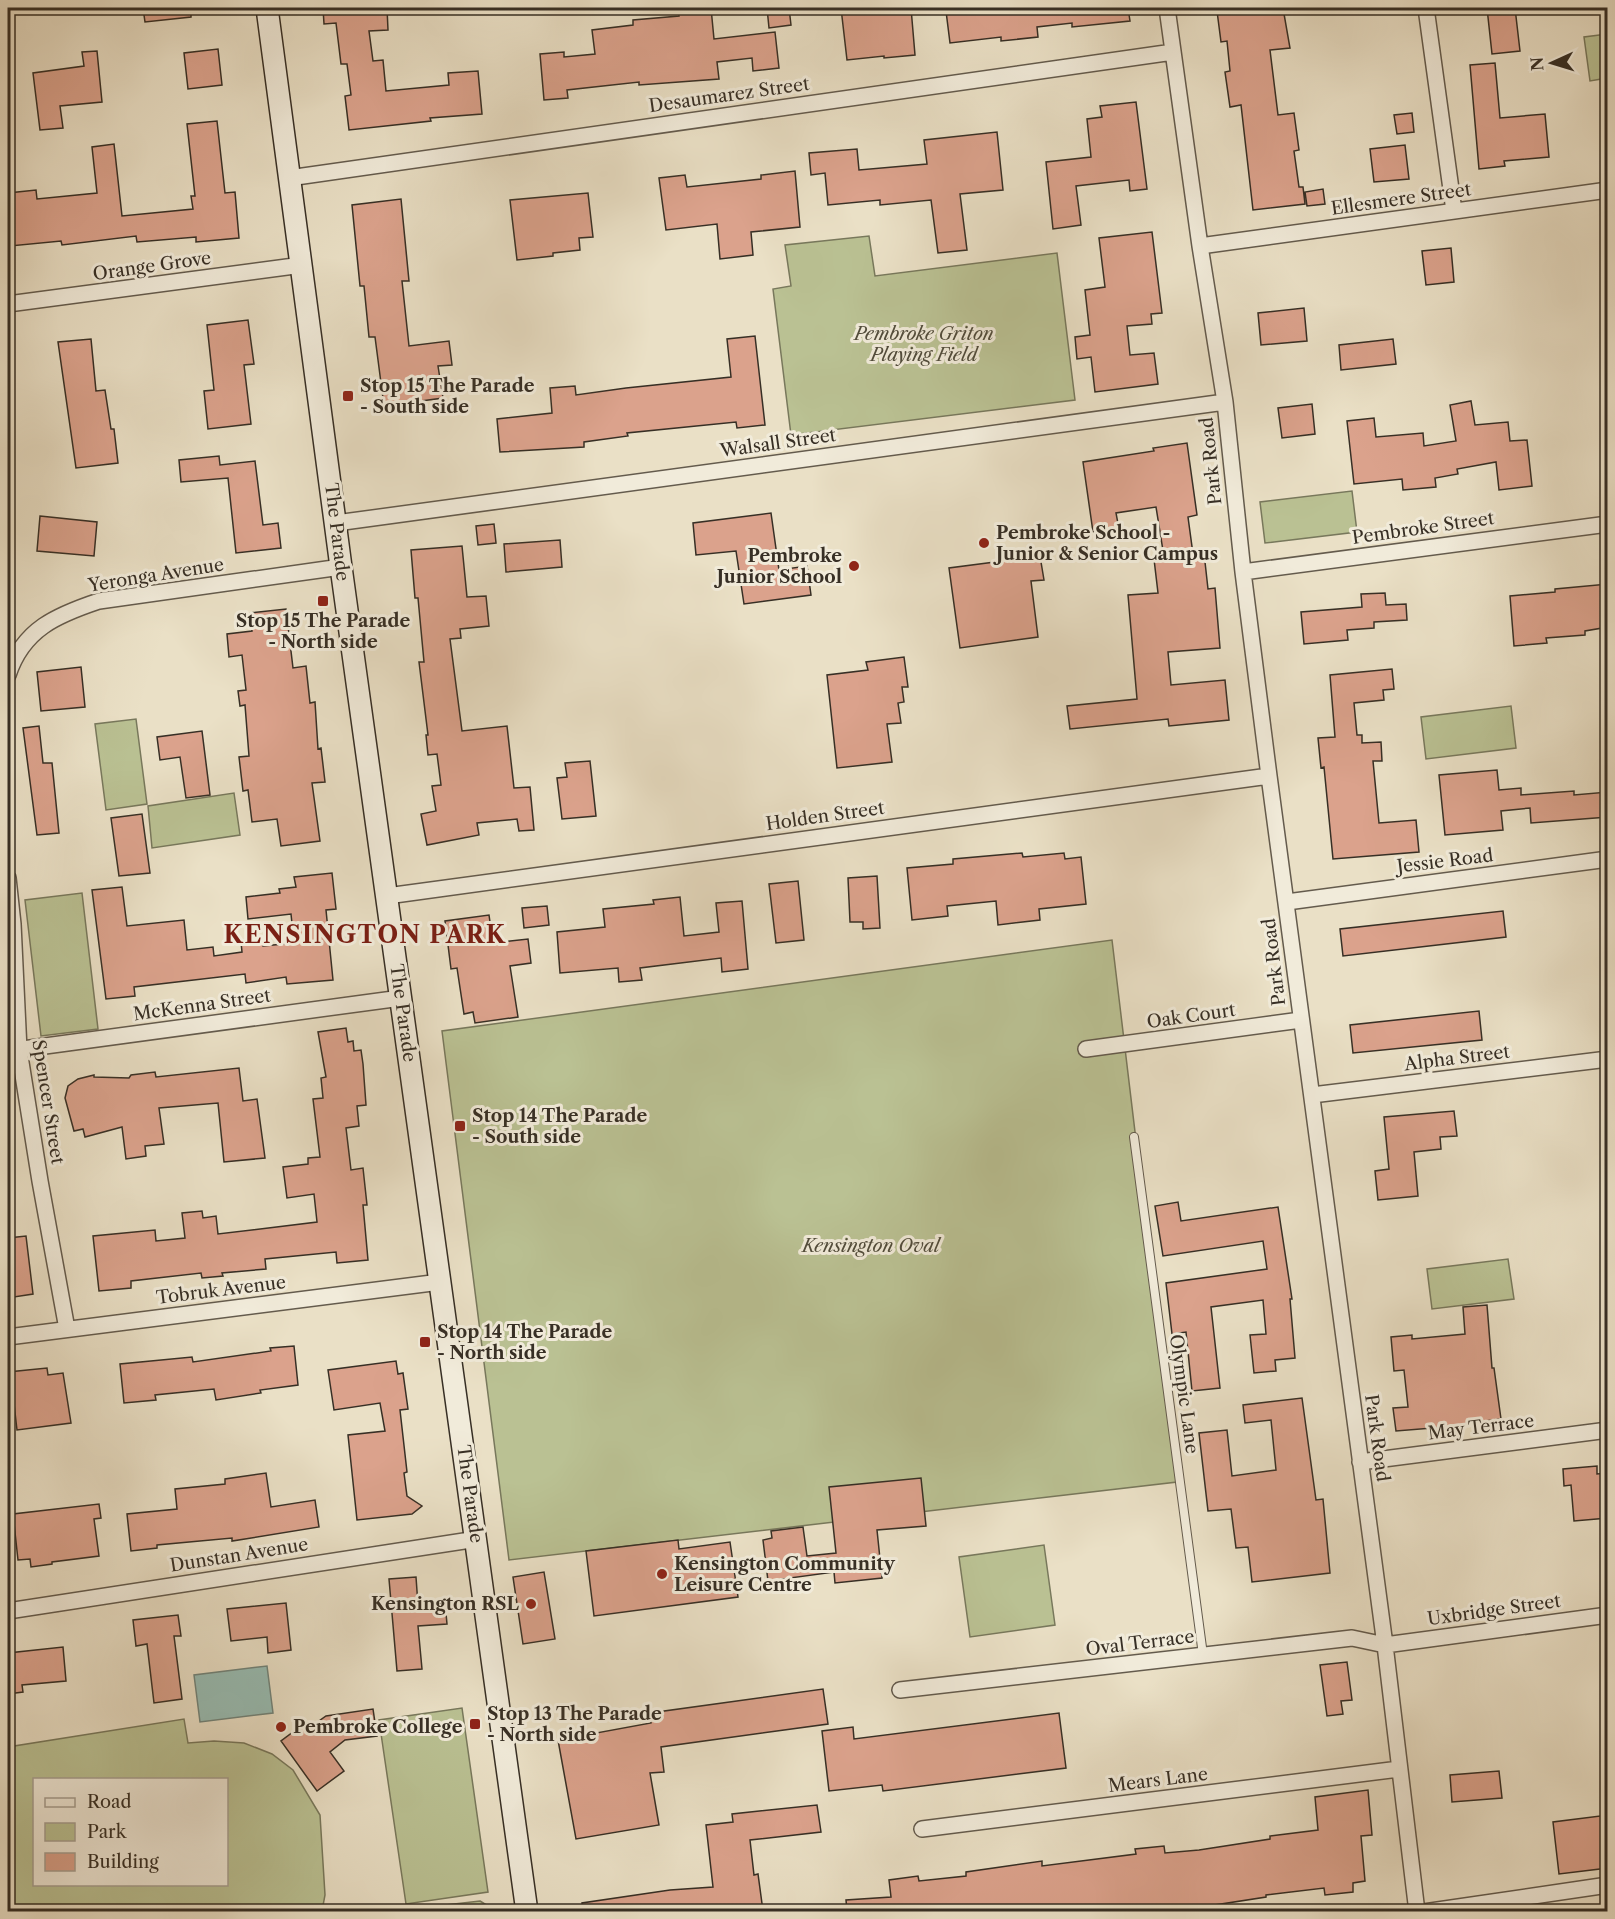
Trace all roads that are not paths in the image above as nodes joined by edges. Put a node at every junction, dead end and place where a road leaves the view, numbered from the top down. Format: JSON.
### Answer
{"nodes":[{"id":1,"x":267,"y":8,"type":"edge"},
{"id":2,"x":1167,"y":8,"type":"edge"},
{"id":3,"x":1426,"y":8,"type":"edge"},
{"id":4,"x":1173,"y":52,"type":"junction"},
{"id":5,"x":290,"y":177,"type":"junction"},
{"id":6,"x":1608,"y":190,"type":"edge"},
{"id":7,"x":1454,"y":212,"type":"junction"},
{"id":8,"x":1200,"y":246,"type":"junction"},
{"id":9,"x":302,"y":266,"type":"junction"},
{"id":10,"x":8,"y":304,"type":"edge"},
{"id":11,"x":1225,"y":402,"type":"junction"},
{"id":12,"x":336,"y":523,"type":"junction"},
{"id":13,"x":1608,"y":524,"type":"edge"},
{"id":14,"x":341,"y":567,"type":"junction"},
{"id":15,"x":1243,"y":572,"type":"junction"},
{"id":16,"x":8,"y":675,"type":"edge"},
{"id":17,"x":1269,"y":776,"type":"junction"},
{"id":18,"x":1608,"y":859,"type":"edge"},
{"id":19,"x":8,"y":878,"type":"edge"},
{"id":20,"x":387,"y":896,"type":"junction"},
{"id":21,"x":1287,"y":902,"type":"junction"},
{"id":22,"x":401,"y":998,"type":"junction"},
{"id":23,"x":1301,"y":1020,"type":"junction"},
{"id":24,"x":1086,"y":1050,"type":"dead end"},
{"id":25,"x":13,"y":1051,"type":"edge"},
{"id":26,"x":1608,"y":1059,"type":"edge"},
{"id":27,"x":1312,"y":1095,"type":"junction"},
{"id":28,"x":1134,"y":1137,"type":"dead end"},
{"id":29,"x":440,"y":1282,"type":"junction"},
{"id":30,"x":67,"y":1329,"type":"junction"},
{"id":31,"x":8,"y":1337,"type":"edge"},
{"id":32,"x":1608,"y":1430,"type":"edge"},
{"id":33,"x":1360,"y":1462,"type":"junction"},
{"id":34,"x":477,"y":1539,"type":"junction"},
{"id":35,"x":8,"y":1611,"type":"edge"},
{"id":36,"x":1608,"y":1615,"type":"edge"},
{"id":37,"x":1385,"y":1645,"type":"junction"},
{"id":38,"x":1203,"y":1655,"type":"junction"},
{"id":39,"x":900,"y":1690,"type":"dead end"},
{"id":40,"x":1399,"y":1770,"type":"junction"},
{"id":41,"x":922,"y":1829,"type":"dead end"},
{"id":42,"x":1608,"y":1885,"type":"edge"},
{"id":43,"x":527,"y":1911,"type":"edge"},
{"id":44,"x":1417,"y":1911,"type":"edge"},
{"id":45,"x":1424,"y":1911,"type":"edge"}],
"edges":[{"from":1,"to":5,"type":"main road","name":"The Parade"},
{"from":2,"to":4,"type":"street","name":"Park Road"},
{"from":3,"to":7,"type":"street"},
{"from":4,"to":5,"type":"street","name":"Desaumarez Street"},
{"from":4,"to":8,"type":"street","name":"Park Road"},
{"from":5,"to":9,"type":"main road","name":"The Parade"},
{"from":6,"to":7,"type":"street","name":"Ellesmere Street"},
{"from":7,"to":8,"type":"street","name":"Ellesmere Street"},
{"from":8,"to":11,"type":"street","name":"Park Road"},
{"from":9,"to":10,"type":"street","name":"Orange Grove"},
{"from":9,"to":12,"type":"main road","name":"The Parade"},
{"from":11,"to":12,"type":"street","name":"Walsall Street"},
{"from":11,"to":15,"type":"street","name":"Park Road"},
{"from":12,"to":14,"type":"main road","name":"The Parade"},
{"from":13,"to":15,"type":"street","name":"Pembroke Street"},
{"from":14,"to":16,"type":"street","name":"Yeronga Avenue"},
{"from":14,"to":20,"type":"main road","name":"The Parade"},
{"from":15,"to":17,"type":"street","name":"Park Road"},
{"from":17,"to":20,"type":"street","name":"Holden Street"},
{"from":17,"to":21,"type":"street","name":"Park Road"},
{"from":18,"to":21,"type":"street","name":"Jessie Road"},
{"from":19,"to":25,"type":"street","name":"Spencer Street"},
{"from":20,"to":22,"type":"main road","name":"The Parade"},
{"from":21,"to":23,"type":"street","name":"Park Road"},
{"from":22,"to":25,"type":"street","name":"McKenna Street"},
{"from":22,"to":29,"type":"main road","name":"The Parade"},
{"from":23,"to":24,"type":"street","name":"Oak Court"},
{"from":23,"to":27,"type":"street","name":"Park Road"},
{"from":25,"to":30,"type":"street","name":"Spencer Street"},
{"from":26,"to":27,"type":"street","name":"Alpha Street"},
{"from":27,"to":33,"type":"street","name":"Park Road"},
{"from":28,"to":38,"type":"lane","name":"Olympic Lane"},
{"from":29,"to":30,"type":"street","name":"Tobruk Avenue"},
{"from":29,"to":34,"type":"main road","name":"The Parade"},
{"from":30,"to":31,"type":"street","name":"Tobruk Avenue"},
{"from":32,"to":33,"type":"street","name":"May Terrace"},
{"from":33,"to":37,"type":"street","name":"Park Road"},
{"from":34,"to":35,"type":"street","name":"Dunstan Avenue"},
{"from":34,"to":43,"type":"main road","name":"The Parade"},
{"from":36,"to":37,"type":"street","name":"Uxbridge Street"},
{"from":37,"to":38,"type":"street","name":"Oval Terrace"},
{"from":37,"to":40,"type":"street","name":"Park Road"},
{"from":38,"to":39,"type":"street","name":"Oval Terrace"},
{"from":40,"to":41,"type":"street","name":"Mears Lane"},
{"from":40,"to":44,"type":"street","name":"Park Road"},
{"from":42,"to":45,"type":"street"}]}
